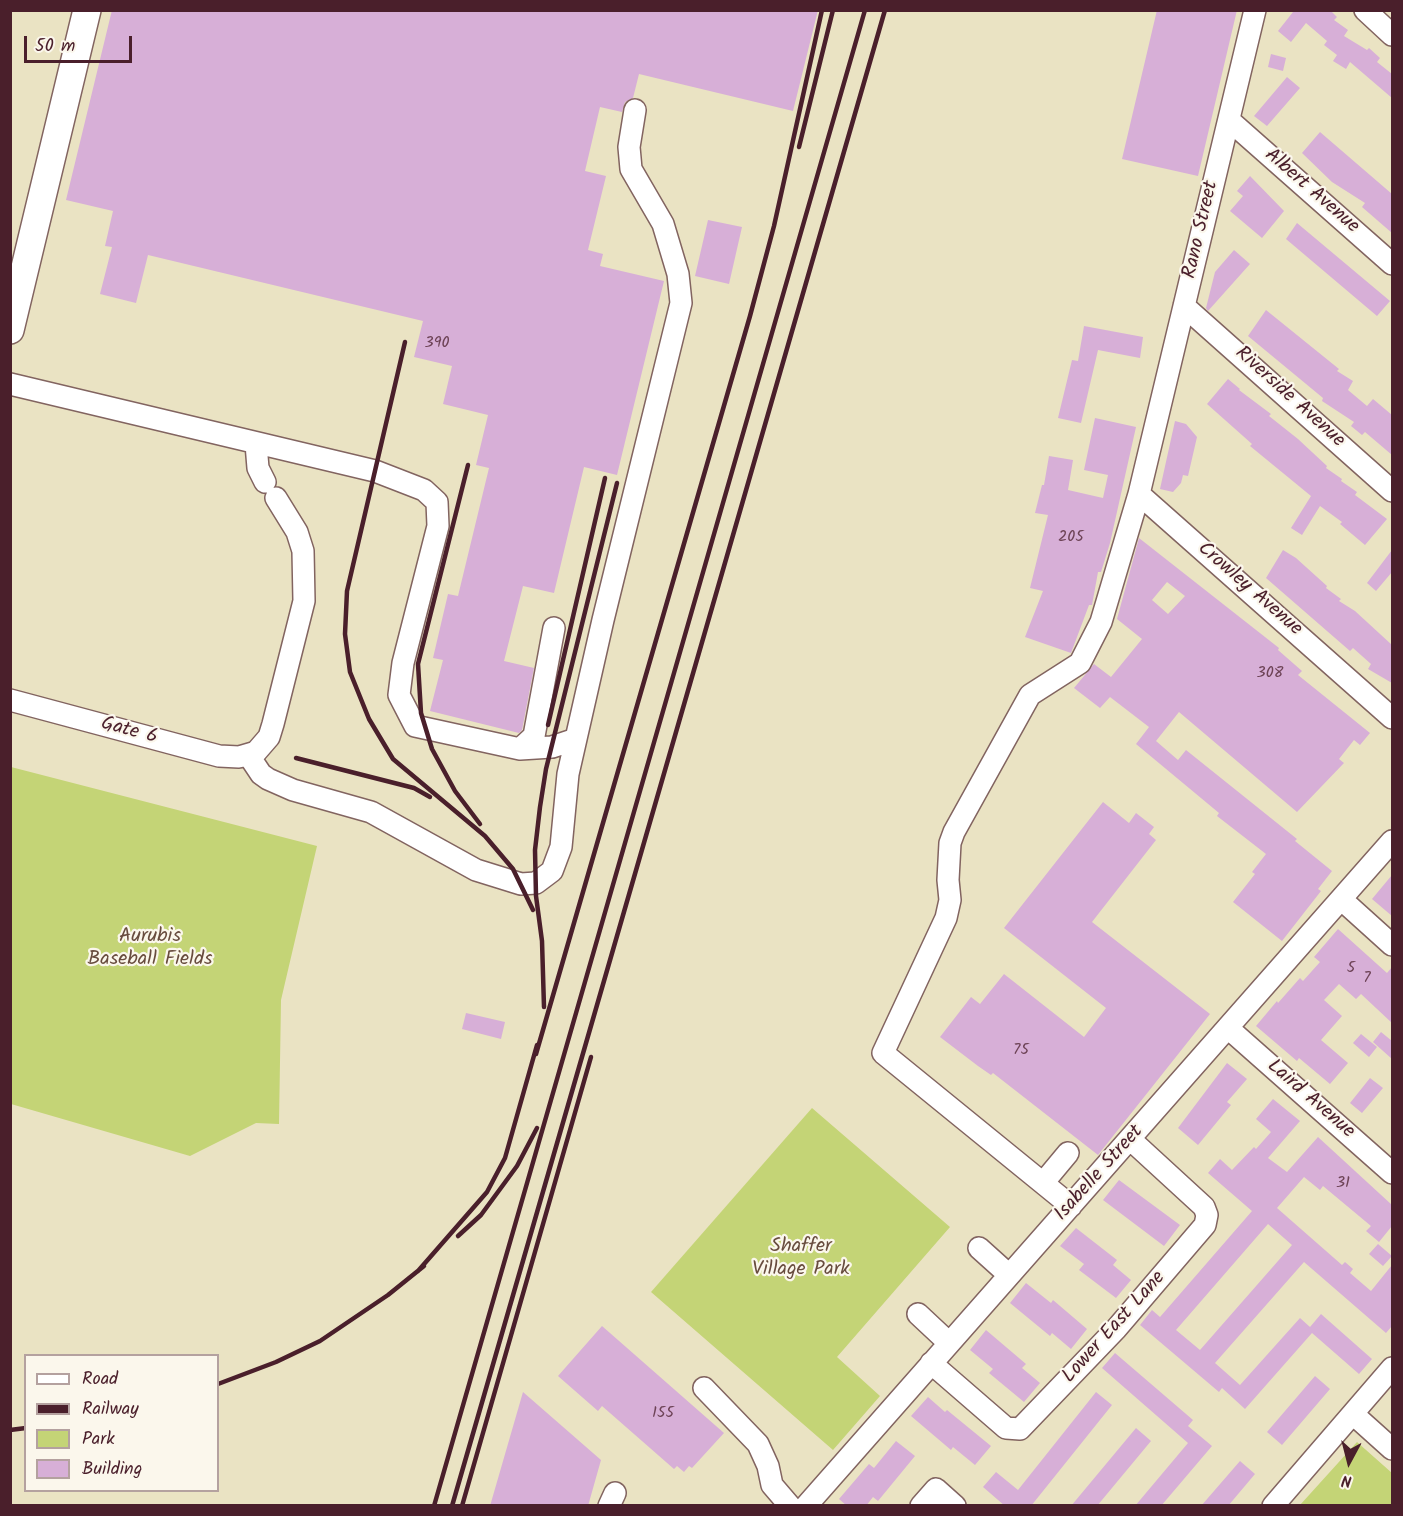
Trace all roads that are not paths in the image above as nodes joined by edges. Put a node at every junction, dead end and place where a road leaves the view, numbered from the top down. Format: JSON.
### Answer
{"nodes":[{"id":1,"x":87,"y":10,"type":"edge"},
{"id":2,"x":1255,"y":10,"type":"edge"},
{"id":3,"x":1365,"y":10,"type":"edge"},
{"id":4,"x":1392,"y":35,"type":"edge"},
{"id":5,"x":635,"y":110,"type":"dead end"},
{"id":6,"x":1229,"y":120,"type":"junction"},
{"id":7,"x":1392,"y":264,"type":"edge"},
{"id":8,"x":1184,"y":306,"type":"junction"},
{"id":9,"x":10,"y":330,"type":"edge"},
{"id":10,"x":10,"y":384,"type":"edge"},
{"id":11,"x":256,"y":444,"type":"junction"},
{"id":12,"x":1392,"y":491,"type":"edge"},
{"id":13,"x":1139,"y":494,"type":"junction"},
{"id":14,"x":554,"y":628,"type":"dead end"},
{"id":15,"x":10,"y":700,"type":"edge"},
{"id":16,"x":1392,"y":718,"type":"edge"},
{"id":17,"x":576,"y":739,"type":"junction"},
{"id":18,"x":520,"y":749,"type":"junction"},
{"id":19,"x":249,"y":756,"type":"junction"},
{"id":20,"x":1392,"y":841,"type":"edge"},
{"id":21,"x":1341,"y":899,"type":"junction"},
{"id":22,"x":1392,"y":945,"type":"edge"},
{"id":23,"x":1228,"y":1028,"type":"junction"},
{"id":24,"x":1131,"y":1140,"type":"junction"},
{"id":25,"x":1068,"y":1154,"type":"dead end"},
{"id":26,"x":1392,"y":1173,"type":"edge"},
{"id":27,"x":1043,"y":1183,"type":"junction"},
{"id":28,"x":1071,"y":1206,"type":"junction"},
{"id":29,"x":979,"y":1248,"type":"dead end"},
{"id":30,"x":1010,"y":1275,"type":"junction"},
{"id":31,"x":918,"y":1314,"type":"dead end"},
{"id":32,"x":949,"y":1343,"type":"junction"},
{"id":33,"x":931,"y":1363,"type":"junction"},
{"id":34,"x":1392,"y":1368,"type":"edge"},
{"id":35,"x":704,"y":1388,"type":"dead end"},
{"id":36,"x":1353,"y":1414,"type":"junction"},
{"id":37,"x":1392,"y":1449,"type":"edge"},
{"id":38,"x":790,"y":1506,"type":"edge"},
{"id":39,"x":806,"y":1506,"type":"edge"},
{"id":40,"x":921,"y":1506,"type":"edge"},
{"id":41,"x":955,"y":1506,"type":"edge"},
{"id":42,"x":1273,"y":1506,"type":"edge"}],
"edges":[{"from":1,"to":9,"type":"main road"},
{"from":2,"to":6,"type":"street","name":"Rano Street"},
{"from":3,"to":4,"type":"street"},
{"from":5,"to":17,"type":"street"},
{"from":6,"to":7,"type":"street","name":"Albert Avenue"},
{"from":6,"to":8,"type":"street","name":"Rano Street"},
{"from":8,"to":12,"type":"street","name":"Riverside Avenue"},
{"from":8,"to":13,"type":"street","name":"Rano Street"},
{"from":10,"to":11,"type":"street"},
{"from":11,"to":18,"type":"street"},
{"from":11,"to":19,"type":"street"},
{"from":13,"to":16,"type":"street","name":"Crowley Avenue"},
{"from":13,"to":27,"type":"street"},
{"from":14,"to":18,"type":"street"},
{"from":15,"to":19,"type":"street","name":"Gate 6"},
{"from":17,"to":18,"type":"street"},
{"from":17,"to":19,"type":"street"},
{"from":20,"to":21,"type":"street","name":"Isabelle Street"},
{"from":21,"to":22,"type":"street"},
{"from":21,"to":23,"type":"street","name":"Isabelle Street"},
{"from":23,"to":24,"type":"street","name":"Isabelle Street"},
{"from":23,"to":26,"type":"street","name":"Laird Avenue"},
{"from":24,"to":28,"type":"street","name":"Isabelle Street"},
{"from":24,"to":33,"type":"street","name":"Lower East Lane"},
{"from":25,"to":27,"type":"street"},
{"from":27,"to":28,"type":"street"},
{"from":28,"to":30,"type":"street","name":"Isabelle Street"},
{"from":29,"to":30,"type":"street"},
{"from":30,"to":32,"type":"street","name":"Isabelle Street"},
{"from":31,"to":32,"type":"street"},
{"from":32,"to":33,"type":"street","name":"Isabelle Street"},
{"from":33,"to":39,"type":"street","name":"Isabelle Street"},
{"from":34,"to":36,"type":"street"},
{"from":35,"to":38,"type":"street"},
{"from":36,"to":37,"type":"street"},
{"from":36,"to":42,"type":"street"},
{"from":40,"to":41,"type":"street"}]}
